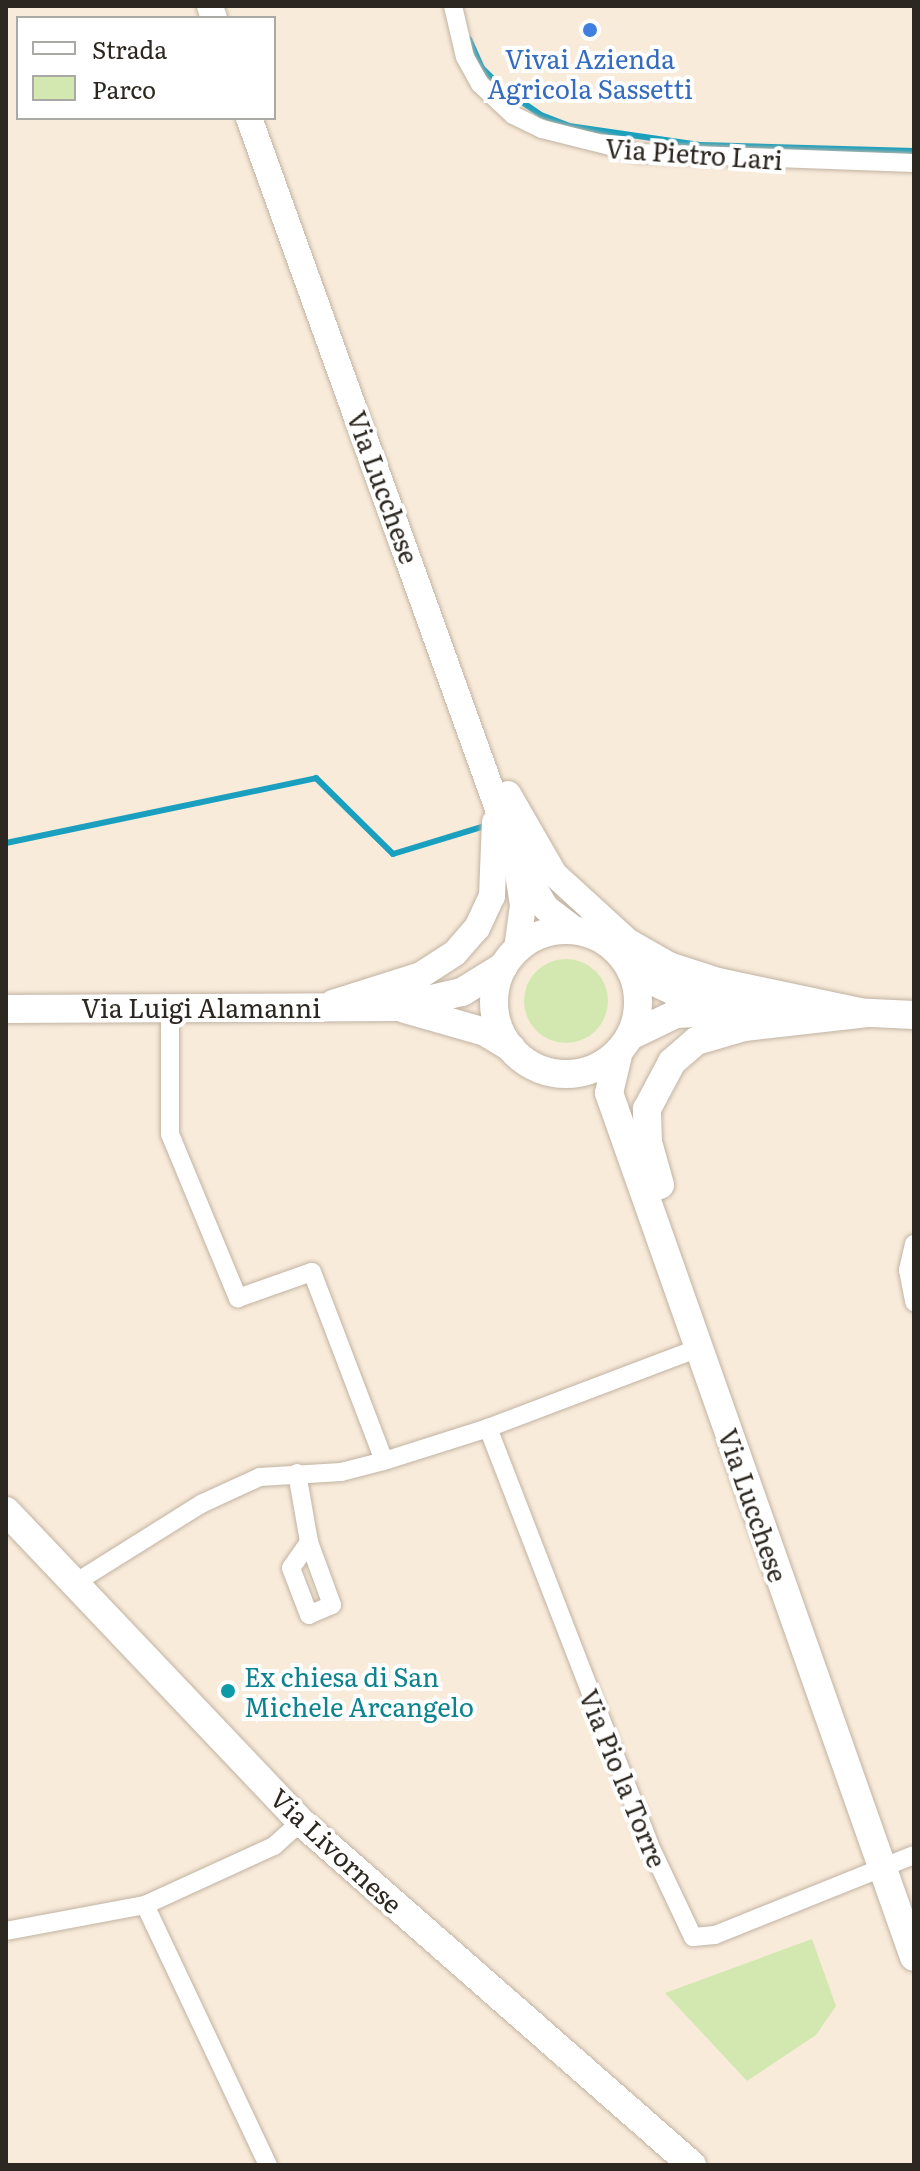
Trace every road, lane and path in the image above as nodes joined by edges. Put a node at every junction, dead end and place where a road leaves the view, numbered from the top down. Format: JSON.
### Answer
{"nodes":[{"id":1,"x":453,"y":6,"type":"edge"},
{"id":2,"x":250,"y":120,"type":"edge"},
{"id":3,"x":914,"y":163,"type":"edge"},
{"id":4,"x":455,"y":683,"type":"junction"},
{"id":5,"x":480,"y":756,"type":"junction"},
{"id":6,"x":515,"y":856,"type":"junction"},
{"id":7,"x":575,"y":930,"type":"junction"},
{"id":8,"x":510,"y":958,"type":"junction"},
{"id":9,"x":631,"y":971,"type":"junction"},
{"id":10,"x":170,"y":1007,"type":"junction"},
{"id":11,"x":322,"y":1007,"type":"junction"},
{"id":12,"x":397,"y":1007,"type":"junction"},
{"id":13,"x":741,"y":1008,"type":"junction"},
{"id":14,"x":6,"y":1009,"type":"edge"},
{"id":15,"x":869,"y":1013,"type":"junction"},
{"id":16,"x":914,"y":1015,"type":"edge"},
{"id":17,"x":624,"y":1043,"type":"junction"},
{"id":18,"x":512,"y":1048,"type":"junction"},
{"id":19,"x":914,"y":1244,"type":"edge"},
{"id":20,"x":914,"y":1302,"type":"edge"},
{"id":21,"x":699,"y":1348,"type":"junction"},
{"id":22,"x":488,"y":1428,"type":"junction"},
{"id":23,"x":384,"y":1461,"type":"junction"},
{"id":24,"x":297,"y":1473,"type":"junction"},
{"id":25,"x":6,"y":1511,"type":"edge"},
{"id":26,"x":309,"y":1542,"type":"dead end"},
{"id":27,"x":75,"y":1583,"type":"junction"},
{"id":28,"x":301,"y":1822,"type":"junction"},
{"id":29,"x":914,"y":1855,"type":"edge"},
{"id":30,"x":882,"y":1868,"type":"junction"},
{"id":31,"x":145,"y":1905,"type":"junction"},
{"id":32,"x":6,"y":1931,"type":"edge"},
{"id":33,"x":914,"y":1957,"type":"edge"},
{"id":34,"x":268,"y":2165,"type":"edge"},
{"id":35,"x":692,"y":2165,"type":"edge"}],
"edges":[{"from":1,"to":3,"type":"street","name":"Via Pietro Lari"},
{"from":2,"to":4,"type":"main road","name":"Via Lucchese"},
{"from":4,"to":5,"type":"main road","name":"Via Lucchese"},
{"from":4,"to":15,"type":"main road"},
{"from":5,"to":6,"type":"main road","name":"Via Lucchese"},
{"from":5,"to":11,"type":"main road"},
{"from":6,"to":7,"type":"main road","name":"Via Lucchese"},
{"from":6,"to":8,"type":"main road","name":"Via Lucchese"},
{"from":7,"to":8,"type":"main road"},
{"from":7,"to":9,"type":"main road","name":"Via Lucchese"},
{"from":8,"to":12,"type":"main road","name":"Via Luigi Alamanni"},
{"from":8,"to":18,"type":"main road","name":"Via Lucchese"},
{"from":9,"to":13,"type":"main road"},
{"from":9,"to":17,"type":"main road","name":"Via Lucchese"},
{"from":10,"to":11,"type":"main road","name":"Via Luigi Alamanni"},
{"from":10,"to":14,"type":"main road","name":"Via Luigi Alamanni"},
{"from":10,"to":23,"type":"street"},
{"from":11,"to":12,"type":"main road","name":"Via Luigi Alamanni"},
{"from":12,"to":18,"type":"main road","name":"Via Luigi Alamanni"},
{"from":13,"to":15,"type":"main road"},
{"from":13,"to":17,"type":"main road"},
{"from":15,"to":16,"type":"main road"},
{"from":15,"to":21,"type":"main road"},
{"from":17,"to":18,"type":"main road"},
{"from":17,"to":21,"type":"main road","name":"Via Lucchese"},
{"from":19,"to":20,"type":"street"},
{"from":21,"to":22,"type":"street"},
{"from":21,"to":30,"type":"main road","name":"Via Lucchese"},
{"from":22,"to":23,"type":"street"},
{"from":22,"to":30,"type":"street","name":"Via Pio la Torre"},
{"from":23,"to":24,"type":"street"},
{"from":24,"to":26,"type":"street"},
{"from":24,"to":27,"type":"street"},
{"from":25,"to":27,"type":"main road","name":"Via Livornese"},
{"from":27,"to":28,"type":"main road","name":"Via Livornese"},
{"from":28,"to":31,"type":"street"},
{"from":28,"to":35,"type":"main road","name":"Via Livornese"},
{"from":29,"to":30,"type":"street","name":"Via Pio la Torre"},
{"from":30,"to":33,"type":"main road","name":"Via Lucchese"},
{"from":31,"to":32,"type":"street"},
{"from":31,"to":34,"type":"street"}]}
